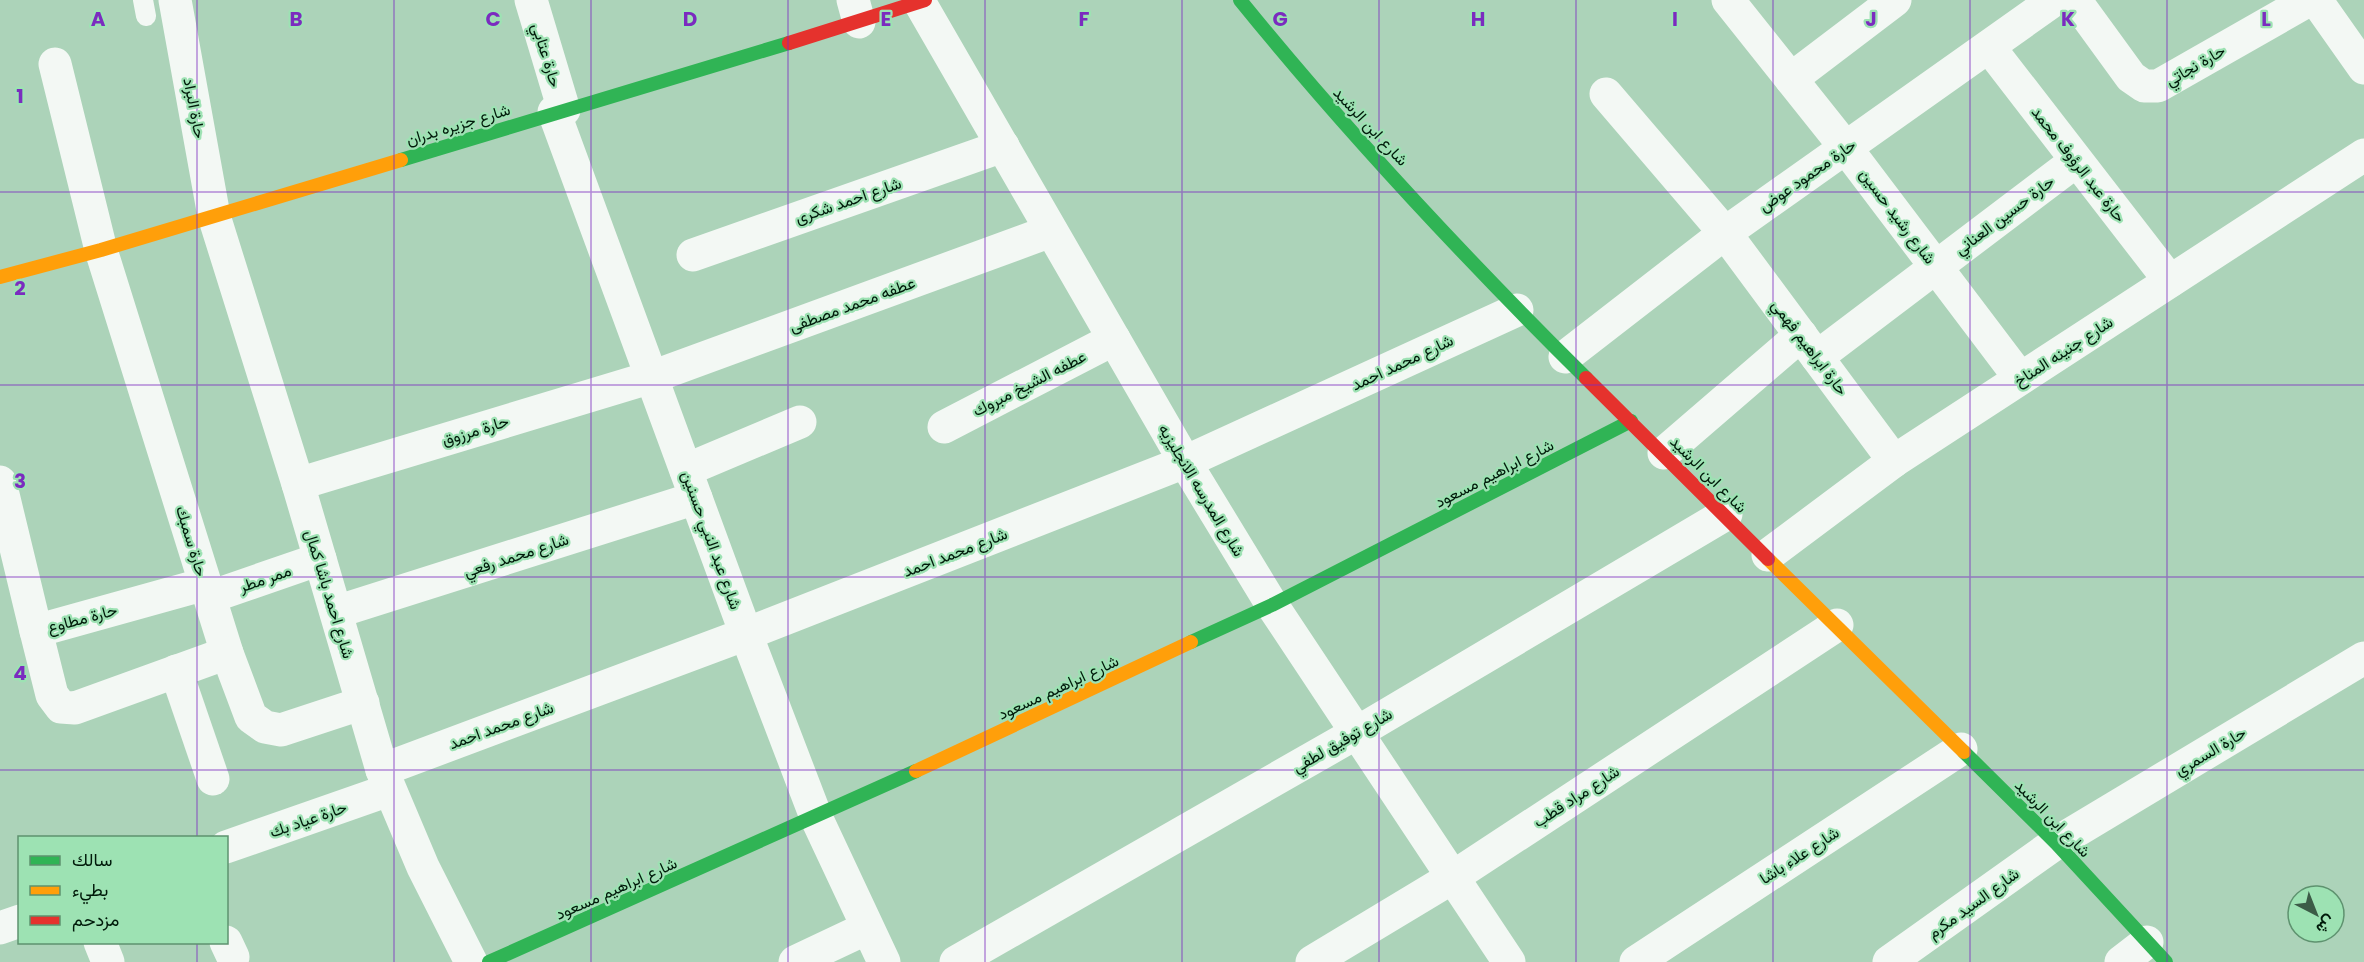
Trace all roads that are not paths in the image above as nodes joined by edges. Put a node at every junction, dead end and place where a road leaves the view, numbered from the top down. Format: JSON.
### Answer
{"nodes":[{"id":1,"x":175,"y":0,"type":"edge"},
{"id":2,"x":531,"y":0,"type":"edge"},
{"id":3,"x":1240,"y":0,"type":"edge"},
{"id":4,"x":1728,"y":0,"type":"edge"},
{"id":5,"x":1895,"y":0,"type":"edge"},
{"id":6,"x":2054,"y":0,"type":"edge"},
{"id":7,"x":2076,"y":0,"type":"edge"},
{"id":8,"x":2309,"y":0,"type":"edge"},
{"id":9,"x":2316,"y":0,"type":"edge"},
{"id":10,"x":922,"y":1,"type":"edge"},
{"id":11,"x":856,"y":11,"type":"edge"},
{"id":12,"x":1989,"y":47,"type":"junction"},
{"id":13,"x":55,"y":64,"type":"dead end"},
{"id":14,"x":2364,"y":68,"type":"edge"},
{"id":15,"x":1791,"y":79,"type":"junction"},
{"id":16,"x":1606,"y":94,"type":"dead end"},
{"id":17,"x":559,"y":111,"type":"junction"},
{"id":18,"x":1003,"y":146,"type":"junction"},
{"id":19,"x":1846,"y":148,"type":"junction"},
{"id":20,"x":2364,"y":155,"type":"edge"},
{"id":21,"x":2076,"y":161,"type":"junction"},
{"id":22,"x":214,"y":216,"type":"junction"},
{"id":23,"x":1051,"y":231,"type":"junction"},
{"id":24,"x":1725,"y":233,"type":"junction"},
{"id":25,"x":101,"y":250,"type":"junction"},
{"id":26,"x":693,"y":255,"type":"dead end"},
{"id":27,"x":1936,"y":267,"type":"junction"},
{"id":28,"x":0,"y":277,"type":"edge"},
{"id":29,"x":2170,"y":281,"type":"junction"},
{"id":30,"x":1517,"y":310,"type":"junction"},
{"id":31,"x":1114,"y":339,"type":"junction"},
{"id":32,"x":1809,"y":346,"type":"junction"},
{"id":33,"x":1565,"y":357,"type":"junction"},
{"id":34,"x":652,"y":377,"type":"junction"},
{"id":35,"x":2020,"y":378,"type":"junction"},
{"id":36,"x":1632,"y":421,"type":"junction"},
{"id":37,"x":800,"y":422,"type":"dead end"},
{"id":38,"x":944,"y":427,"type":"dead end"},
{"id":39,"x":1664,"y":453,"type":"junction"},
{"id":40,"x":1894,"y":460,"type":"junction"},
{"id":41,"x":1185,"y":462,"type":"junction"},
{"id":42,"x":0,"y":482,"type":"edge"},
{"id":43,"x":298,"y":484,"type":"junction"},
{"id":44,"x":691,"y":484,"type":"junction"},
{"id":45,"x":1726,"y":514,"type":"junction"},
{"id":46,"x":1768,"y":555,"type":"junction"},
{"id":47,"x":320,"y":559,"type":"junction"},
{"id":48,"x":207,"y":590,"type":"junction"},
{"id":49,"x":1272,"y":605,"type":"junction"},
{"id":50,"x":336,"y":612,"type":"junction"},
{"id":51,"x":1837,"y":625,"type":"junction"},
{"id":52,"x":36,"y":631,"type":"junction"},
{"id":53,"x":746,"y":634,"type":"junction"},
{"id":54,"x":227,"y":653,"type":"junction"},
{"id":55,"x":2364,"y":658,"type":"edge"},
{"id":56,"x":177,"y":671,"type":"junction"},
{"id":57,"x":363,"y":703,"type":"junction"},
{"id":58,"x":1358,"y":732,"type":"junction"},
{"id":59,"x":1961,"y":749,"type":"junction"},
{"id":60,"x":213,"y":779,"type":"dead end"},
{"id":61,"x":386,"y":780,"type":"junction"},
{"id":62,"x":816,"y":817,"type":"junction"},
{"id":63,"x":2056,"y":843,"type":"junction"},
{"id":64,"x":228,"y":846,"type":"edge"},
{"id":65,"x":1454,"y":877,"type":"junction"},
{"id":66,"x":18,"y":922,"type":"edge"},
{"id":67,"x":0,"y":928,"type":"edge"},
{"id":68,"x":867,"y":928,"type":"junction"},
{"id":69,"x":101,"y":944,"type":"edge"},
{"id":70,"x":2157,"y":952,"type":"edge"},
{"id":71,"x":108,"y":962,"type":"edge"},
{"id":72,"x":471,"y":962,"type":"edge"},
{"id":73,"x":489,"y":962,"type":"edge"},
{"id":74,"x":795,"y":962,"type":"edge"},
{"id":75,"x":884,"y":962,"type":"edge"},
{"id":76,"x":956,"y":962,"type":"edge"},
{"id":77,"x":1312,"y":962,"type":"edge"},
{"id":78,"x":1509,"y":962,"type":"edge"},
{"id":79,"x":1636,"y":962,"type":"edge"},
{"id":80,"x":1889,"y":962,"type":"edge"},
{"id":81,"x":2121,"y":962,"type":"edge"}],
"edges":[{"from":1,"to":22,"type":"street","name":"حارة البراد"},
{"from":2,"to":17,"type":"street","name":"حارة عتابي"},
{"from":3,"to":30,"type":"street","name":"شارع ابن الرشيد"},
{"from":4,"to":15,"type":"street","name":"شارع رشيد حسين"},
{"from":5,"to":15,"type":"street"},
{"from":6,"to":12,"type":"street","name":"حارة محمود عوض"},
{"from":7,"to":8,"type":"street","name":"حارة نجاتي"},
{"from":9,"to":14,"type":"street"},
{"from":10,"to":11,"type":"street","name":"شارع جزيره بدران"},
{"from":10,"to":18,"type":"street","name":"شارع المدرسه الانجليزيه"},
{"from":11,"to":17,"type":"street","name":"شارع جزيره بدران"},
{"from":12,"to":19,"type":"street","name":"حارة محمود عوض"},
{"from":12,"to":21,"type":"street","name":"حارة عبد الرؤوف محمد"},
{"from":13,"to":25,"type":"street","name":"حارة سمبك"},
{"from":15,"to":19,"type":"street","name":"شارع رشيد حسين"},
{"from":16,"to":24,"type":"street","name":"حارة ابراهيم فهمي"},
{"from":17,"to":22,"type":"street","name":"شارع جزيره بدران"},
{"from":17,"to":34,"type":"street","name":"شارع عبد النبي حسنين"},
{"from":18,"to":23,"type":"street","name":"شارع المدرسه الانجليزيه"},
{"from":18,"to":26,"type":"street","name":"شارع احمد شكرى"},
{"from":19,"to":24,"type":"street","name":"حارة محمود عوض"},
{"from":19,"to":27,"type":"street","name":"شارع رشيد حسين"},
{"from":20,"to":29,"type":"street","name":"شارع جنينه المناخ"},
{"from":21,"to":27,"type":"street","name":"حارة حسين العناني"},
{"from":21,"to":29,"type":"street","name":"حارة عبد الرؤوف محمد"},
{"from":22,"to":25,"type":"street","name":"شارع جزيره بدران"},
{"from":22,"to":43,"type":"street","name":"شارع احمد باشا كمال"},
{"from":23,"to":31,"type":"street","name":"شارع المدرسه الانجليزيه"},
{"from":23,"to":34,"type":"street","name":"عطفه محمد مصطفى"},
{"from":24,"to":32,"type":"street","name":"حارة ابراهيم فهمي"},
{"from":24,"to":33,"type":"street","name":"حارة محمود عوض"},
{"from":25,"to":28,"type":"street","name":"شارع جزيره بدران"},
{"from":25,"to":48,"type":"street","name":"حارة سمبك"},
{"from":27,"to":32,"type":"street","name":"حارة حسين العناني"},
{"from":27,"to":35,"type":"street","name":"شارع رشيد حسين"},
{"from":29,"to":35,"type":"street","name":"شارع جنينه المناخ"},
{"from":30,"to":33,"type":"street","name":"شارع ابن الرشيد"},
{"from":30,"to":41,"type":"street","name":"شارع محمد احمد"},
{"from":31,"to":38,"type":"street","name":"عطفه الشيخ مبروك"},
{"from":31,"to":41,"type":"street","name":"شارع المدرسه الانجليزيه"},
{"from":32,"to":39,"type":"street","name":"حارة حسين العناني"},
{"from":32,"to":40,"type":"street","name":"حارة ابراهيم فهمي"},
{"from":33,"to":36,"type":"street","name":"شارع ابن الرشيد"},
{"from":34,"to":43,"type":"street","name":"حارة مرزوق"},
{"from":34,"to":44,"type":"street","name":"شارع عبد النبي حسنين"},
{"from":35,"to":40,"type":"street","name":"شارع جنينه المناخ"},
{"from":36,"to":39,"type":"street","name":"شارع ابن الرشيد"},
{"from":36,"to":49,"type":"street","name":"شارع ابراهيم مسعود"},
{"from":37,"to":44,"type":"street","name":"شارع محمد رفعي"},
{"from":39,"to":45,"type":"street","name":"شارع ابن الرشيد"},
{"from":40,"to":46,"type":"street","name":"شارع جنينه المناخ"},
{"from":41,"to":49,"type":"street","name":"شارع المدرسه الانجليزيه"},
{"from":41,"to":53,"type":"street","name":"شارع محمد احمد"},
{"from":42,"to":52,"type":"street","name":"حارة مطاوع"},
{"from":43,"to":47,"type":"street","name":"شارع احمد باشا كمال"},
{"from":44,"to":50,"type":"street","name":"شارع محمد رفعي"},
{"from":44,"to":53,"type":"street","name":"شارع عبد النبي حسنين"},
{"from":45,"to":46,"type":"street","name":"شارع ابن الرشيد"},
{"from":45,"to":58,"type":"street","name":"شارع توفيق لطفي"},
{"from":46,"to":51,"type":"street","name":"شارع ابن الرشيد"},
{"from":47,"to":48,"type":"street","name":"ممر مطر"},
{"from":47,"to":50,"type":"street","name":"شارع احمد باشا كمال"},
{"from":48,"to":52,"type":"street","name":"حارة مطاوع"},
{"from":48,"to":54,"type":"street","name":"حارة سمبك"},
{"from":49,"to":58,"type":"street","name":"شارع المدرسه الانجليزيه"},
{"from":49,"to":62,"type":"street","name":"شارع ابراهيم مسعود"},
{"from":50,"to":57,"type":"street","name":"شارع احمد باشا كمال"},
{"from":51,"to":59,"type":"street","name":"شارع ابن الرشيد"},
{"from":51,"to":65,"type":"street","name":"شارع مراد قطب"},
{"from":52,"to":56,"type":"street"},
{"from":53,"to":61,"type":"street","name":"شارع محمد احمد"},
{"from":53,"to":62,"type":"street","name":"شارع عبد النبي حسنين"},
{"from":54,"to":56,"type":"street"},
{"from":54,"to":57,"type":"street","name":"حارة سمبك"},
{"from":55,"to":63,"type":"street","name":"حارة السمري"},
{"from":56,"to":60,"type":"street"},
{"from":57,"to":61,"type":"street","name":"شارع احمد باشا كمال"},
{"from":58,"to":65,"type":"street","name":"شارع المدرسه الانجليزيه"},
{"from":58,"to":76,"type":"street","name":"شارع توفيق لطفي"},
{"from":59,"to":63,"type":"street","name":"شارع ابن الرشيد"},
{"from":59,"to":79,"type":"street","name":"شارع علاء باشا"},
{"from":61,"to":64,"type":"street","name":"حارة عياد بك"},
{"from":61,"to":72,"type":"street","name":"شارع احمد باشا كمال"},
{"from":62,"to":68,"type":"street","name":"شارع عبد النبي حسنين"},
{"from":62,"to":73,"type":"street","name":"شارع ابراهيم مسعود"},
{"from":63,"to":70,"type":"street","name":"شارع ابن الرشيد"},
{"from":63,"to":80,"type":"street","name":"شارع السيد مكرم"},
{"from":65,"to":77,"type":"street","name":"شارع مراد قطب"},
{"from":65,"to":78,"type":"street","name":"شارع المدرسه الانجليزيه"},
{"from":66,"to":67,"type":"street"},
{"from":68,"to":74,"type":"street"},
{"from":68,"to":75,"type":"street","name":"شارع عبد النبي حسنين"},
{"from":69,"to":71,"type":"street"},
{"from":70,"to":81,"type":"street"}]}
